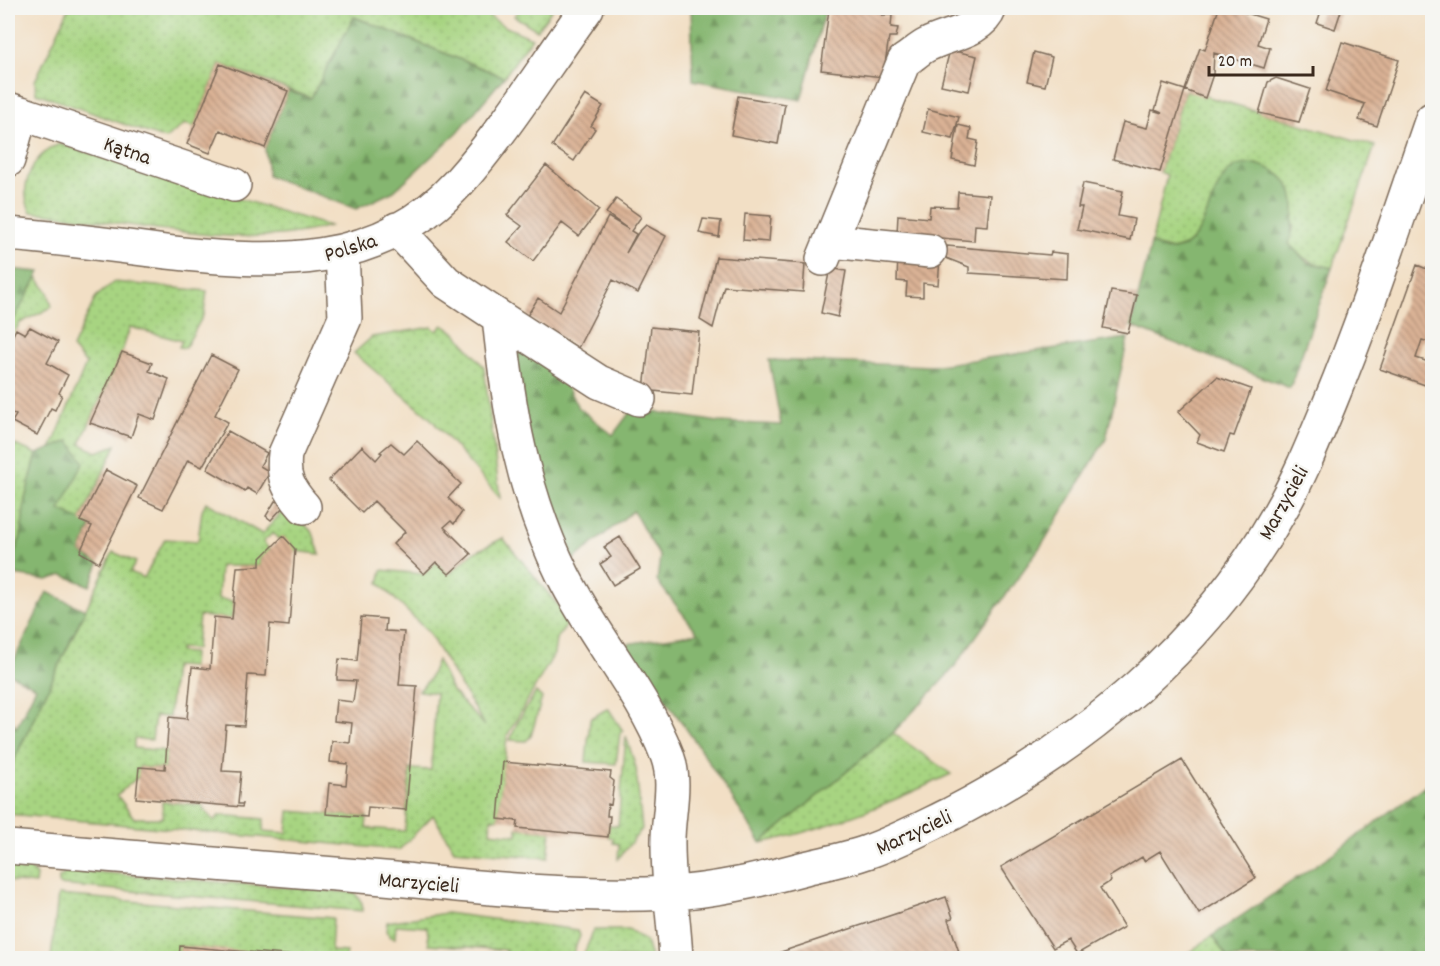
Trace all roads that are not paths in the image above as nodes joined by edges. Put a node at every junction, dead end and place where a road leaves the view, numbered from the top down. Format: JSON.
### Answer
{"nodes":[{"id":1,"x":587,"y":8,"type":"edge"},
{"id":2,"x":990,"y":8,"type":"edge"},
{"id":3,"x":14,"y":111,"type":"edge"},
{"id":4,"x":1432,"y":119,"type":"edge"},
{"id":5,"x":8,"y":160,"type":"edge"},
{"id":6,"x":234,"y":185,"type":"dead end"},
{"id":7,"x":397,"y":229,"type":"junction"},
{"id":8,"x":8,"y":234,"type":"edge"},
{"id":9,"x":930,"y":251,"type":"dead end"},
{"id":10,"x":342,"y":252,"type":"junction"},
{"id":11,"x":499,"y":317,"type":"junction"},
{"id":12,"x":639,"y":399,"type":"dead end"},
{"id":13,"x":303,"y":507,"type":"dead end"},
{"id":14,"x":8,"y":847,"type":"edge"},
{"id":15,"x":671,"y":893,"type":"junction"},
{"id":16,"x":676,"y":958,"type":"edge"}],
"edges":[{"from":1,"to":7,"type":"street","name":"Polska"},
{"from":2,"to":9,"type":"street"},
{"from":3,"to":5,"type":"street","name":"Kątna"},
{"from":3,"to":6,"type":"street","name":"Kątna"},
{"from":4,"to":15,"type":"street","name":"Marzycieli"},
{"from":7,"to":10,"type":"street","name":"Polska"},
{"from":7,"to":11,"type":"street"},
{"from":8,"to":10,"type":"street","name":"Polska"},
{"from":10,"to":13,"type":"street"},
{"from":11,"to":12,"type":"street"},
{"from":11,"to":15,"type":"street"},
{"from":14,"to":15,"type":"street","name":"Marzycieli"},
{"from":15,"to":16,"type":"street"}]}
